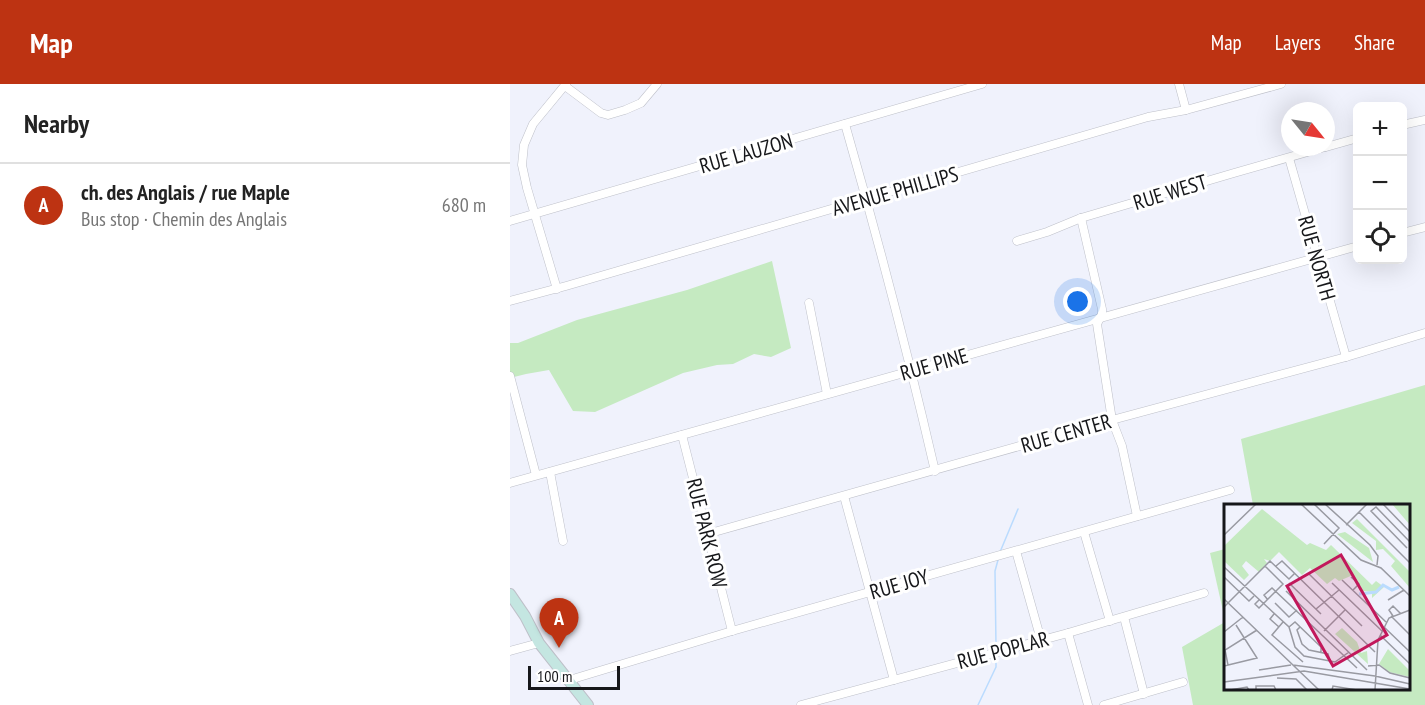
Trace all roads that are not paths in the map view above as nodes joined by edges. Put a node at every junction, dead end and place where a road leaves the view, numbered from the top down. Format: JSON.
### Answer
{"nodes":[{"id":1,"x":657,"y":84,"type":"edge"},
{"id":2,"x":982,"y":84,"type":"edge"},
{"id":3,"x":1179,"y":84,"type":"edge"},
{"id":4,"x":1281,"y":84,"type":"edge"},
{"id":5,"x":566,"y":85,"type":"edge"},
{"id":6,"x":1186,"y":110,"type":"junction"},
{"id":7,"x":1425,"y":120,"type":"edge"},
{"id":8,"x":845,"y":124,"type":"junction"},
{"id":9,"x":1407,"y":124,"type":"edge"},
{"id":10,"x":1353,"y":139,"type":"edge"},
{"id":11,"x":1335,"y":144,"type":"edge"},
{"id":12,"x":1295,"y":156,"type":"edge"},
{"id":13,"x":1288,"y":158,"type":"junction"},
{"id":14,"x":867,"y":199,"type":"junction"},
{"id":15,"x":534,"y":214,"type":"junction"},
{"id":16,"x":1082,"y":218,"type":"junction"},
{"id":17,"x":510,"y":221,"type":"edge"},
{"id":18,"x":1425,"y":227,"type":"edge"},
{"id":19,"x":1407,"y":232,"type":"edge"},
{"id":20,"x":1017,"y":241,"type":"dead end"},
{"id":21,"x":1353,"y":247,"type":"edge"},
{"id":22,"x":1316,"y":257,"type":"junction"},
{"id":23,"x":557,"y":289,"type":"junction"},
{"id":24,"x":510,"y":301,"type":"edge"},
{"id":25,"x":809,"y":303,"type":"dead end"},
{"id":26,"x":1100,"y":318,"type":"junction"},
{"id":27,"x":1425,"y":333,"type":"edge"},
{"id":28,"x":1346,"y":357,"type":"junction"},
{"id":29,"x":911,"y":370,"type":"junction"},
{"id":30,"x":510,"y":376,"type":"edge"},
{"id":31,"x":826,"y":394,"type":"junction"},
{"id":32,"x":1112,"y":420,"type":"junction"},
{"id":33,"x":682,"y":435,"type":"junction"},
{"id":34,"x":935,"y":471,"type":"junction"},
{"id":35,"x":550,"y":472,"type":"junction"},
{"id":36,"x":536,"y":475,"type":"junction"},
{"id":37,"x":510,"y":483,"type":"edge"},
{"id":38,"x":1230,"y":490,"type":"dead end"},
{"id":39,"x":844,"y":496,"type":"junction"},
{"id":40,"x":1137,"y":516,"type":"junction"},
{"id":41,"x":1084,"y":532,"type":"junction"},
{"id":42,"x":707,"y":534,"type":"junction"},
{"id":43,"x":563,"y":541,"type":"dead end"},
{"id":44,"x":1016,"y":551,"type":"junction"},
{"id":45,"x":870,"y":592,"type":"junction"},
{"id":46,"x":1204,"y":593,"type":"dead end"},
{"id":47,"x":510,"y":594,"type":"edge"},
{"id":48,"x":1124,"y":617,"type":"junction"},
{"id":49,"x":1110,"y":621,"type":"junction"},
{"id":50,"x":732,"y":631,"type":"junction"},
{"id":51,"x":1068,"y":633,"type":"junction"},
{"id":52,"x":1041,"y":640,"type":"junction"},
{"id":53,"x":539,"y":643,"type":"junction"},
{"id":54,"x":510,"y":651,"type":"edge"},
{"id":55,"x":894,"y":680,"type":"junction"},
{"id":56,"x":570,"y":682,"type":"junction"},
{"id":57,"x":1183,"y":682,"type":"dead end"},
{"id":58,"x":1144,"y":694,"type":"junction"},
{"id":59,"x":588,"y":705,"type":"edge"},
{"id":60,"x":801,"y":705,"type":"edge"},
{"id":61,"x":1088,"y":705,"type":"edge"},
{"id":62,"x":1104,"y":705,"type":"edge"}],
"edges":[{"from":1,"to":5,"type":"street"},
{"from":2,"to":8,"type":"street","name":"RUE LAUZON"},
{"from":3,"to":6,"type":"street"},
{"from":4,"to":6,"type":"street","name":"AVENUE PHILLIPS"},
{"from":5,"to":15,"type":"street"},
{"from":6,"to":14,"type":"street","name":"AVENUE PHILLIPS"},
{"from":7,"to":9,"type":"street"},
{"from":8,"to":14,"type":"street"},
{"from":8,"to":15,"type":"street","name":"RUE LAUZON"},
{"from":10,"to":11,"type":"street","name":"RUE WEST"},
{"from":12,"to":13,"type":"street","name":"RUE WEST"},
{"from":13,"to":16,"type":"street","name":"RUE WEST"},
{"from":13,"to":22,"type":"street","name":"RUE NORTH"},
{"from":14,"to":23,"type":"street","name":"AVENUE PHILLIPS"},
{"from":14,"to":29,"type":"street"},
{"from":15,"to":17,"type":"street","name":"RUE LAUZON"},
{"from":15,"to":23,"type":"street"},
{"from":16,"to":20,"type":"street","name":"RUE WEST"},
{"from":16,"to":26,"type":"street"},
{"from":18,"to":19,"type":"street"},
{"from":21,"to":22,"type":"street","name":"RUE PINE"},
{"from":22,"to":26,"type":"street","name":"RUE PINE"},
{"from":22,"to":28,"type":"street","name":"RUE NORTH"},
{"from":23,"to":24,"type":"street","name":"AVENUE PHILLIPS"},
{"from":25,"to":31,"type":"street"},
{"from":26,"to":29,"type":"street","name":"RUE PINE"},
{"from":26,"to":32,"type":"street"},
{"from":27,"to":28,"type":"street","name":"RUE CENTER"},
{"from":28,"to":32,"type":"street","name":"RUE CENTER"},
{"from":29,"to":31,"type":"street","name":"RUE PINE"},
{"from":29,"to":34,"type":"street"},
{"from":30,"to":36,"type":"street"},
{"from":31,"to":33,"type":"street","name":"RUE PINE"},
{"from":32,"to":34,"type":"street","name":"RUE CENTER"},
{"from":32,"to":40,"type":"street"},
{"from":33,"to":35,"type":"street","name":"RUE PINE"},
{"from":33,"to":42,"type":"street","name":"RUE PARK ROW"},
{"from":34,"to":39,"type":"street","name":"RUE CENTER"},
{"from":35,"to":36,"type":"street","name":"RUE PINE"},
{"from":35,"to":43,"type":"street"},
{"from":36,"to":37,"type":"street","name":"RUE PINE"},
{"from":38,"to":40,"type":"street","name":"RUE JOY"},
{"from":39,"to":42,"type":"street","name":"RUE CENTER"},
{"from":39,"to":45,"type":"street"},
{"from":40,"to":41,"type":"street","name":"RUE JOY"},
{"from":41,"to":44,"type":"street","name":"RUE JOY"},
{"from":41,"to":49,"type":"street"},
{"from":42,"to":50,"type":"street","name":"RUE PARK ROW"},
{"from":44,"to":45,"type":"street","name":"RUE JOY"},
{"from":44,"to":52,"type":"street"},
{"from":45,"to":50,"type":"street","name":"RUE JOY"},
{"from":45,"to":55,"type":"street"},
{"from":46,"to":48,"type":"street","name":"RUE POPLAR"},
{"from":47,"to":53,"type":"street"},
{"from":48,"to":49,"type":"street","name":"RUE POPLAR"},
{"from":48,"to":58,"type":"street"},
{"from":49,"to":51,"type":"street","name":"RUE POPLAR"},
{"from":50,"to":56,"type":"street","name":"RUE JOY"},
{"from":51,"to":52,"type":"street","name":"RUE POPLAR"},
{"from":51,"to":61,"type":"street"},
{"from":52,"to":55,"type":"street","name":"RUE POPLAR"},
{"from":53,"to":54,"type":"street"},
{"from":53,"to":56,"type":"street"},
{"from":55,"to":60,"type":"street","name":"RUE POPLAR"},
{"from":56,"to":59,"type":"street"},
{"from":57,"to":58,"type":"street"},
{"from":58,"to":62,"type":"street"}]}
